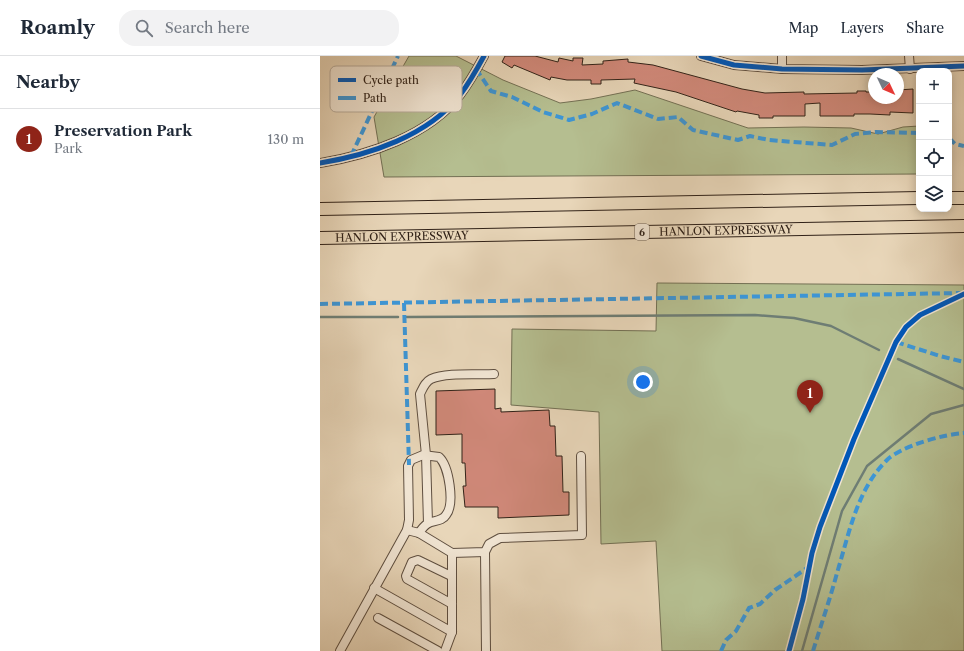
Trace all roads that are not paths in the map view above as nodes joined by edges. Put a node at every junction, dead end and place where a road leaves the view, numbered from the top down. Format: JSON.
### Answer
{"nodes":[{"id":1,"x":484,"y":56,"type":"edge"},
{"id":2,"x":701,"y":56,"type":"edge"},
{"id":3,"x":782,"y":56,"type":"edge"},
{"id":4,"x":909,"y":56,"type":"edge"},
{"id":5,"x":964,"y":66,"type":"edge"},
{"id":6,"x":782,"y":69,"type":"junction"},
{"id":7,"x":910,"y":69,"type":"junction"},
{"id":8,"x":462,"y":92,"type":"edge"},
{"id":9,"x":443,"y":112,"type":"edge"},
{"id":10,"x":320,"y":163,"type":"edge"},
{"id":11,"x":916,"y":198,"type":"edge"},
{"id":12,"x":952,"y":198,"type":"edge"},
{"id":13,"x":964,"y":198,"type":"edge"},
{"id":14,"x":320,"y":209,"type":"edge"},
{"id":15,"x":964,"y":226,"type":"edge"},
{"id":16,"x":320,"y":238,"type":"edge"},
{"id":17,"x":494,"y":374,"type":"dead end"},
{"id":18,"x":426,"y":455,"type":"junction"},
{"id":19,"x":580,"y":456,"type":"dead end"},
{"id":20,"x":428,"y":523,"type":"junction"},
{"id":21,"x":407,"y":530,"type":"junction"},
{"id":22,"x":419,"y":533,"type":"junction"},
{"id":23,"x":484,"y":552,"type":"junction"},
{"id":24,"x":452,"y":553,"type":"junction"},
{"id":25,"x":451,"y":576,"type":"junction"},
{"id":26,"x":374,"y":588,"type":"junction"},
{"id":27,"x":452,"y":604,"type":"junction"},
{"id":28,"x":378,"y":618,"type":"dead end"},
{"id":29,"x":452,"y":632,"type":"junction"},
{"id":30,"x":340,"y":651,"type":"edge"},
{"id":31,"x":438,"y":651,"type":"edge"},
{"id":32,"x":445,"y":651,"type":"edge"},
{"id":33,"x":486,"y":651,"type":"edge"}],
"edges":[{"from":1,"to":8,"type":"street"},
{"from":2,"to":6,"type":"street"},
{"from":3,"to":6,"type":"street"},
{"from":4,"to":7,"type":"street"},
{"from":5,"to":7,"type":"street"},
{"from":6,"to":7,"type":"street"},
{"from":9,"to":10,"type":"street"},
{"from":11,"to":14,"type":"highway"},
{"from":12,"to":13,"type":"highway"},
{"from":15,"to":16,"type":"highway","name":"HANLON EXPRESSWAY","number":"6"},
{"from":17,"to":18,"type":"street"},
{"from":18,"to":20,"type":"street"},
{"from":18,"to":20,"type":"street"},
{"from":18,"to":21,"type":"street"},
{"from":19,"to":23,"type":"street"},
{"from":20,"to":22,"type":"street"},
{"from":21,"to":22,"type":"street"},
{"from":21,"to":26,"type":"street"},
{"from":22,"to":24,"type":"street"},
{"from":23,"to":24,"type":"street"},
{"from":23,"to":33,"type":"street"},
{"from":24,"to":25,"type":"street"},
{"from":25,"to":27,"type":"street"},
{"from":25,"to":27,"type":"street"},
{"from":26,"to":29,"type":"street"},
{"from":26,"to":30,"type":"street"},
{"from":27,"to":29,"type":"street"},
{"from":28,"to":31,"type":"street"},
{"from":29,"to":32,"type":"street"}]}
